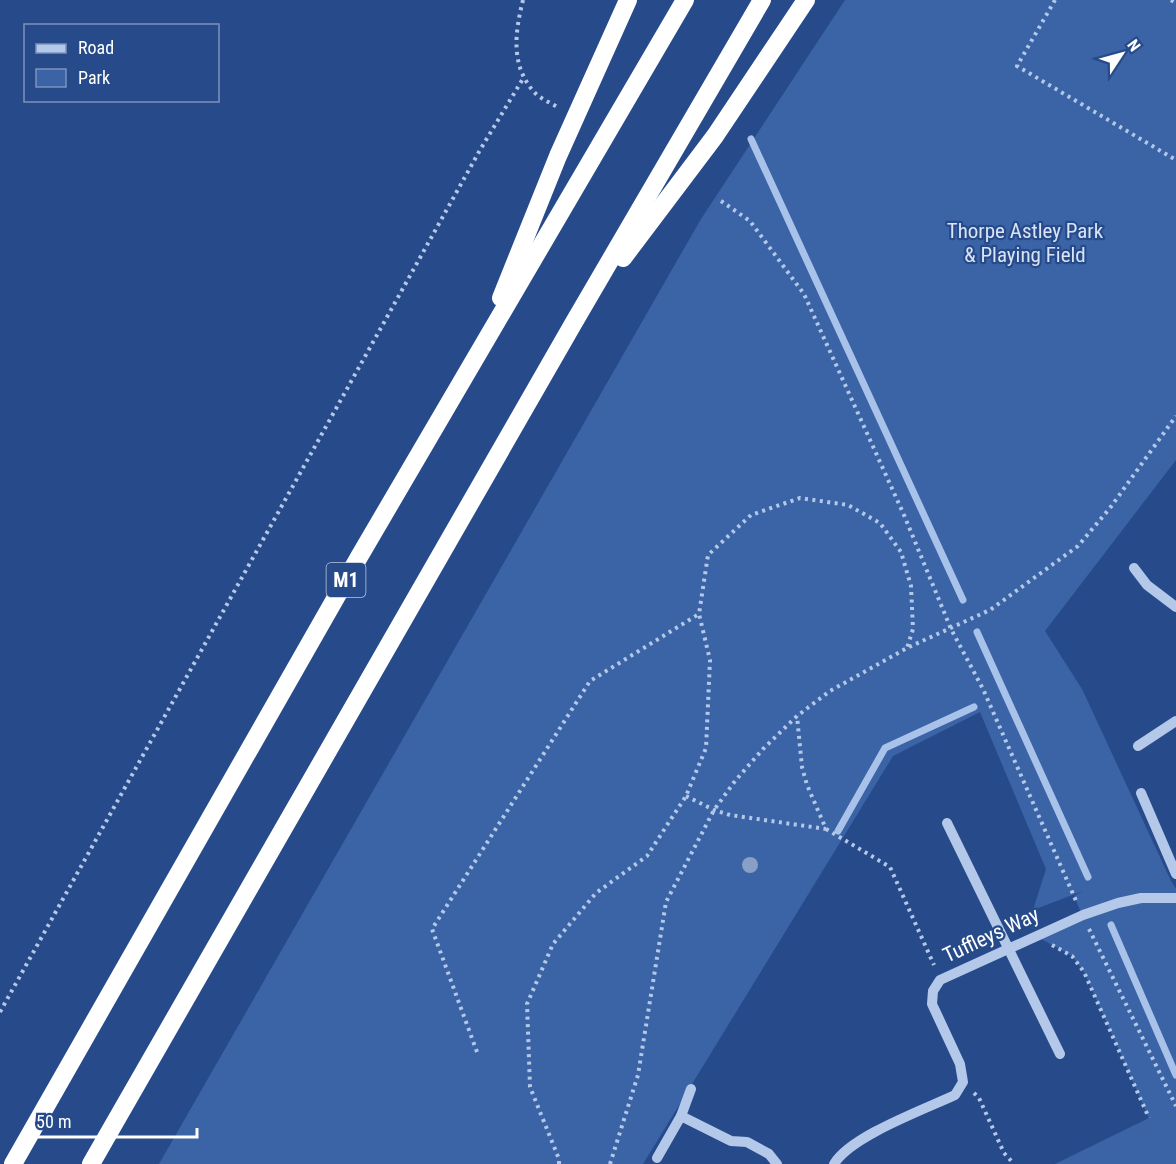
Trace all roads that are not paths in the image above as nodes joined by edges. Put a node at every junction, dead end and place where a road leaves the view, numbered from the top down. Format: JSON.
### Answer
{"nodes":[{"id":1,"x":628,"y":0,"type":"edge"},
{"id":2,"x":686,"y":0,"type":"edge"},
{"id":3,"x":762,"y":0,"type":"edge"},
{"id":4,"x":806,"y":0,"type":"edge"},
{"id":5,"x":573,"y":324,"type":"junction"},
{"id":6,"x":478,"y":355,"type":"junction"},
{"id":7,"x":1134,"y":568,"type":"dead end"},
{"id":8,"x":1176,"y":607,"type":"edge"},
{"id":9,"x":1176,"y":720,"type":"edge"},
{"id":10,"x":1138,"y":746,"type":"dead end"},
{"id":11,"x":1141,"y":793,"type":"dead end"},
{"id":12,"x":947,"y":823,"type":"dead end"},
{"id":13,"x":1176,"y":874,"type":"edge"},
{"id":14,"x":1176,"y":898,"type":"edge"},
{"id":15,"x":1008,"y":949,"type":"junction"},
{"id":16,"x":1060,"y":1054,"type":"dead end"},
{"id":17,"x":691,"y":1089,"type":"dead end"},
{"id":18,"x":681,"y":1116,"type":"junction"},
{"id":19,"x":657,"y":1158,"type":"dead end"},
{"id":20,"x":14,"y":1164,"type":"edge"},
{"id":21,"x":91,"y":1164,"type":"edge"},
{"id":22,"x":777,"y":1164,"type":"edge"},
{"id":23,"x":834,"y":1164,"type":"edge"}],
"edges":[{"from":1,"to":6,"type":"highway"},
{"from":2,"to":6,"type":"highway","number":"M1"},
{"from":3,"to":5,"type":"highway"},
{"from":4,"to":5,"type":"highway"},
{"from":5,"to":21,"type":"highway"},
{"from":6,"to":20,"type":"highway","number":"M1"},
{"from":7,"to":8,"type":"street"},
{"from":9,"to":10,"type":"street"},
{"from":11,"to":13,"type":"street"},
{"from":12,"to":15,"type":"street"},
{"from":14,"to":15,"type":"street","name":"Tuffleys Way"},
{"from":15,"to":16,"type":"street"},
{"from":15,"to":23,"type":"street","name":"Tuffleys Way"},
{"from":17,"to":18,"type":"street"},
{"from":18,"to":19,"type":"street"},
{"from":18,"to":22,"type":"street"}]}
